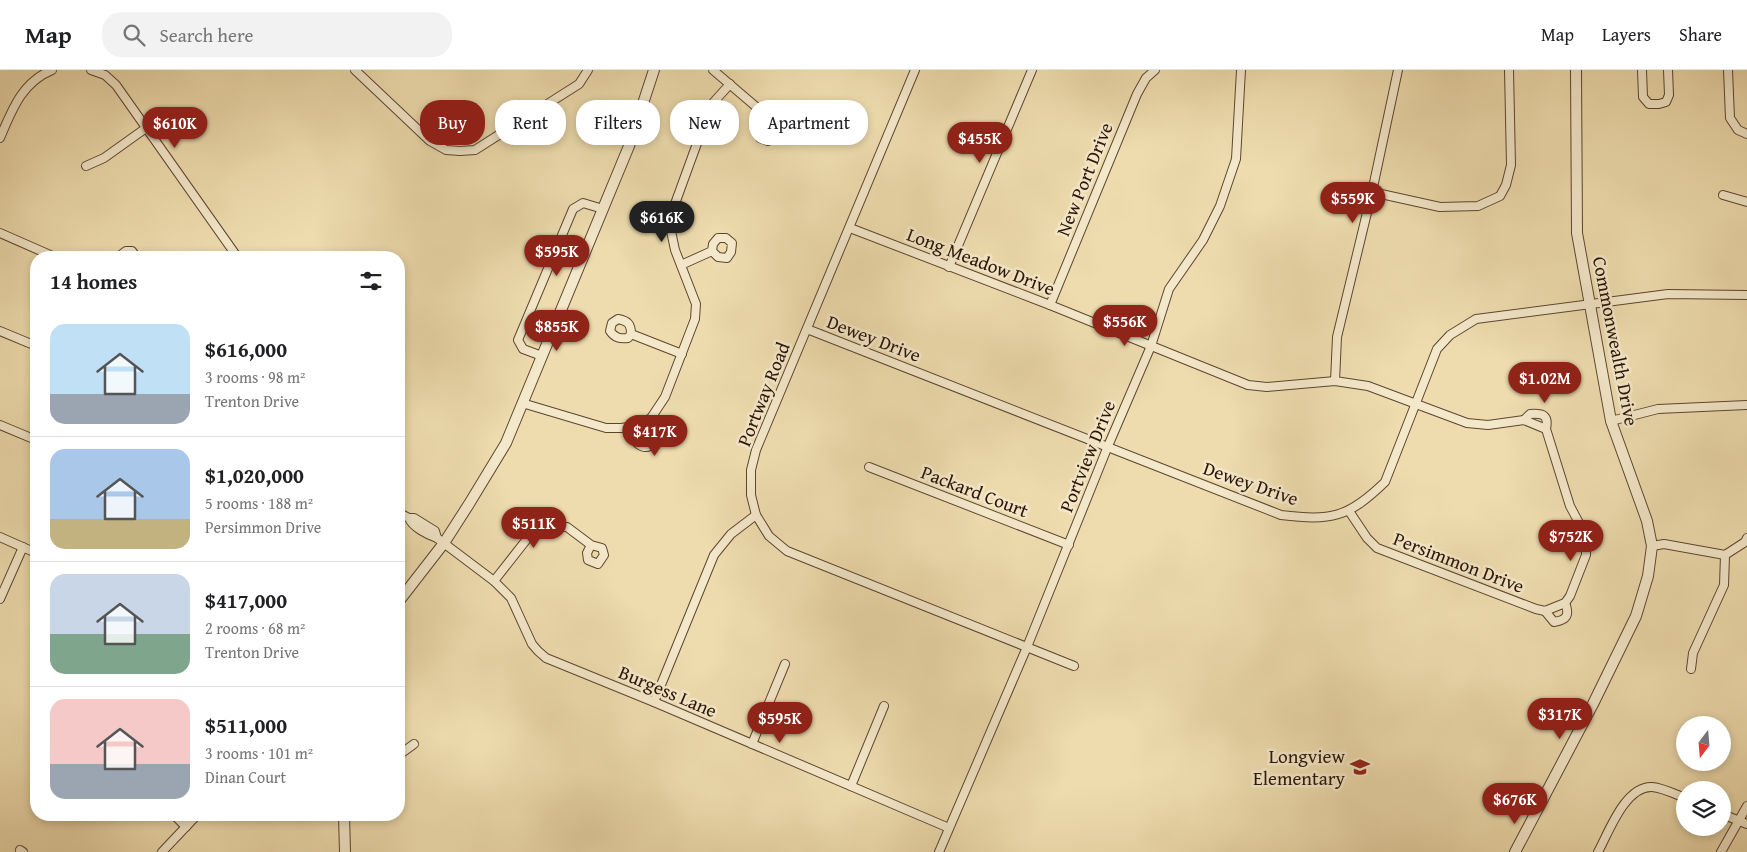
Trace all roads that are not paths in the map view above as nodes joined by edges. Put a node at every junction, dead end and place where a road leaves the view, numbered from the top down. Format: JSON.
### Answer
{"nodes":[{"id":1,"x":52,"y":70,"type":"edge"},
{"id":2,"x":90,"y":70,"type":"edge"},
{"id":3,"x":355,"y":70,"type":"edge"},
{"id":4,"x":588,"y":70,"type":"edge"},
{"id":5,"x":654,"y":70,"type":"edge"},
{"id":6,"x":713,"y":70,"type":"edge"},
{"id":7,"x":915,"y":70,"type":"edge"},
{"id":8,"x":1032,"y":70,"type":"edge"},
{"id":9,"x":1154,"y":70,"type":"edge"},
{"id":10,"x":1241,"y":70,"type":"edge"},
{"id":11,"x":1398,"y":70,"type":"edge"},
{"id":12,"x":1510,"y":70,"type":"edge"},
{"id":13,"x":1576,"y":70,"type":"edge"},
{"id":14,"x":1642,"y":70,"type":"edge"},
{"id":15,"x":1668,"y":70,"type":"edge"},
{"id":16,"x":1728,"y":70,"type":"edge"},
{"id":17,"x":730,"y":84,"type":"junction"},
{"id":18,"x":749,"y":101,"type":"edge"},
{"id":19,"x":146,"y":128,"type":"junction"},
{"id":20,"x":1747,"y":134,"type":"edge"},
{"id":21,"x":0,"y":138,"type":"edge"},
{"id":22,"x":86,"y":166,"type":"dead end"},
{"id":23,"x":1372,"y":192,"type":"junction"},
{"id":24,"x":1723,"y":195,"type":"dead end"},
{"id":25,"x":1747,"y":202,"type":"edge"},
{"id":26,"x":603,"y":208,"type":"junction"},
{"id":27,"x":850,"y":228,"type":"junction"},
{"id":28,"x":0,"y":233,"type":"edge"},
{"id":29,"x":41,"y":251,"type":"edge"},
{"id":30,"x":233,"y":251,"type":"edge"},
{"id":31,"x":712,"y":251,"type":"dead end"},
{"id":32,"x":681,"y":265,"type":"junction"},
{"id":33,"x":949,"y":267,"type":"junction"},
{"id":34,"x":1747,"y":295,"type":"edge"},
{"id":35,"x":1050,"y":304,"type":"junction"},
{"id":36,"x":1591,"y":304,"type":"junction"},
{"id":37,"x":807,"y":329,"type":"junction"},
{"id":38,"x":0,"y":330,"type":"edge"},
{"id":39,"x":632,"y":334,"type":"dead end"},
{"id":40,"x":30,"y":343,"type":"edge"},
{"id":41,"x":1151,"y":346,"type":"junction"},
{"id":42,"x":682,"y":354,"type":"junction"},
{"id":43,"x":542,"y":356,"type":"junction"},
{"id":44,"x":1335,"y":381,"type":"junction"},
{"id":45,"x":522,"y":403,"type":"junction"},
{"id":46,"x":1415,"y":404,"type":"junction"},
{"id":47,"x":1747,"y":405,"type":"edge"},
{"id":48,"x":648,"y":420,"type":"junction"},
{"id":49,"x":1611,"y":420,"type":"junction"},
{"id":50,"x":0,"y":425,"type":"edge"},
{"id":51,"x":628,"y":427,"type":"junction"},
{"id":52,"x":30,"y":438,"type":"edge"},
{"id":53,"x":1108,"y":446,"type":"junction"},
{"id":54,"x":868,"y":467,"type":"dead end"},
{"id":55,"x":1349,"y":511,"type":"junction"},
{"id":56,"x":756,"y":515,"type":"junction"},
{"id":57,"x":405,"y":516,"type":"edge"},
{"id":58,"x":0,"y":537,"type":"edge"},
{"id":59,"x":1747,"y":538,"type":"edge"},
{"id":60,"x":440,"y":540,"type":"junction"},
{"id":61,"x":591,"y":545,"type":"dead end"},
{"id":62,"x":1069,"y":545,"type":"junction"},
{"id":63,"x":1652,"y":546,"type":"junction"},
{"id":64,"x":23,"y":547,"type":"junction"},
{"id":65,"x":30,"y":550,"type":"edge"},
{"id":66,"x":1725,"y":555,"type":"junction"},
{"id":67,"x":494,"y":581,"type":"junction"},
{"id":68,"x":405,"y":592,"type":"edge"},
{"id":69,"x":0,"y":599,"type":"edge"},
{"id":70,"x":1565,"y":603,"type":"junction"},
{"id":71,"x":1545,"y":611,"type":"junction"},
{"id":72,"x":1027,"y":647,"type":"junction"},
{"id":73,"x":786,"y":664,"type":"dead end"},
{"id":74,"x":1074,"y":666,"type":"dead end"},
{"id":75,"x":1690,"y":669,"type":"dead end"},
{"id":76,"x":654,"y":702,"type":"junction"},
{"id":77,"x":884,"y":706,"type":"dead end"},
{"id":78,"x":414,"y":744,"type":"dead end"},
{"id":79,"x":752,"y":744,"type":"junction"},
{"id":80,"x":405,"y":751,"type":"edge"},
{"id":81,"x":851,"y":786,"type":"junction"},
{"id":82,"x":1676,"y":795,"type":"edge"},
{"id":83,"x":1747,"y":806,"type":"edge"},
{"id":84,"x":1731,"y":818,"type":"edge"},
{"id":85,"x":181,"y":821,"type":"edge"},
{"id":86,"x":191,"y":821,"type":"edge"},
{"id":87,"x":344,"y":821,"type":"edge"},
{"id":88,"x":1743,"y":823,"type":"edge"},
{"id":89,"x":186,"y":826,"type":"junction"},
{"id":90,"x":949,"y":828,"type":"junction"},
{"id":91,"x":162,"y":852,"type":"edge"},
{"id":92,"x":345,"y":852,"type":"edge"},
{"id":93,"x":939,"y":852,"type":"edge"},
{"id":94,"x":1515,"y":852,"type":"edge"},
{"id":95,"x":1598,"y":852,"type":"edge"},
{"id":96,"x":1721,"y":852,"type":"edge"}],
"edges":[{"from":1,"to":21,"type":"street"},
{"from":2,"to":19,"type":"street"},
{"from":3,"to":4,"type":"street"},
{"from":5,"to":26,"type":"street"},
{"from":6,"to":17,"type":"street"},
{"from":7,"to":27,"type":"street","name":"Portway Road"},
{"from":8,"to":33,"type":"street"},
{"from":9,"to":35,"type":"street","name":"New Port Drive"},
{"from":10,"to":41,"type":"street","name":"Portview Drive"},
{"from":11,"to":23,"type":"street"},
{"from":12,"to":23,"type":"street"},
{"from":13,"to":36,"type":"street","name":"Commonwealth Drive"},
{"from":14,"to":15,"type":"street"},
{"from":16,"to":20,"type":"street"},
{"from":17,"to":18,"type":"street"},
{"from":17,"to":32,"type":"street"},
{"from":19,"to":22,"type":"street"},
{"from":19,"to":30,"type":"street"},
{"from":23,"to":44,"type":"street"},
{"from":24,"to":25,"type":"street"},
{"from":26,"to":43,"type":"street"},
{"from":26,"to":43,"type":"street"},
{"from":27,"to":33,"type":"street","name":"Long Meadow Drive"},
{"from":27,"to":37,"type":"street","name":"Portway Road"},
{"from":28,"to":29,"type":"street"},
{"from":31,"to":32,"type":"street"},
{"from":32,"to":42,"type":"street"},
{"from":33,"to":35,"type":"street","name":"Long Meadow Drive"},
{"from":34,"to":36,"type":"street","name":"Dewey Drive"},
{"from":35,"to":41,"type":"street","name":"Long Meadow Drive"},
{"from":36,"to":46,"type":"street","name":"Dewey Drive"},
{"from":36,"to":49,"type":"street","name":"Commonwealth Drive"},
{"from":37,"to":53,"type":"street","name":"Dewey Drive"},
{"from":37,"to":56,"type":"street","name":"Portway Road"},
{"from":38,"to":40,"type":"street"},
{"from":39,"to":42,"type":"street"},
{"from":41,"to":44,"type":"street","name":"Long Meadow Drive"},
{"from":41,"to":53,"type":"street","name":"Portview Drive"},
{"from":42,"to":48,"type":"street"},
{"from":43,"to":45,"type":"street"},
{"from":44,"to":46,"type":"street","name":"Long Meadow Drive"},
{"from":45,"to":51,"type":"street"},
{"from":45,"to":60,"type":"street"},
{"from":46,"to":55,"type":"street","name":"Dewey Drive"},
{"from":46,"to":70,"type":"street","name":"Persimmon Drive"},
{"from":47,"to":49,"type":"street"},
{"from":48,"to":51,"type":"street"},
{"from":48,"to":51,"type":"street"},
{"from":49,"to":63,"type":"street","name":"Commonwealth Drive"},
{"from":50,"to":52,"type":"street"},
{"from":53,"to":55,"type":"street","name":"Dewey Drive"},
{"from":53,"to":62,"type":"street","name":"Portview Drive"},
{"from":54,"to":62,"type":"street","name":"Packard Court"},
{"from":55,"to":71,"type":"street","name":"Persimmon Drive"},
{"from":56,"to":72,"type":"street","name":"Portway Road"},
{"from":56,"to":76,"type":"street"},
{"from":57,"to":60,"type":"street","name":"Burgess Lane"},
{"from":58,"to":64,"type":"street"},
{"from":59,"to":66,"type":"street"},
{"from":60,"to":67,"type":"street","name":"Burgess Lane"},
{"from":60,"to":68,"type":"street"},
{"from":61,"to":67,"type":"street"},
{"from":62,"to":72,"type":"street","name":"Portview Drive"},
{"from":63,"to":66,"type":"street"},
{"from":63,"to":94,"type":"street","name":"Commonwealth Drive"},
{"from":64,"to":65,"type":"street"},
{"from":64,"to":69,"type":"street"},
{"from":66,"to":75,"type":"street"},
{"from":67,"to":76,"type":"street","name":"Burgess Lane"},
{"from":70,"to":71,"type":"street"},
{"from":70,"to":71,"type":"street","name":"Persimmon Drive"},
{"from":72,"to":74,"type":"street","name":"Portway Road"},
{"from":72,"to":90,"type":"street","name":"Portview Drive"},
{"from":73,"to":79,"type":"street"},
{"from":76,"to":79,"type":"street","name":"Burgess Lane"},
{"from":77,"to":81,"type":"street"},
{"from":78,"to":80,"type":"street"},
{"from":79,"to":81,"type":"street","name":"Burgess Lane"},
{"from":81,"to":90,"type":"street","name":"Burgess Lane"},
{"from":82,"to":95,"type":"street"},
{"from":83,"to":88,"type":"street"},
{"from":84,"to":88,"type":"street"},
{"from":85,"to":89,"type":"street"},
{"from":86,"to":89,"type":"street"},
{"from":87,"to":92,"type":"street"},
{"from":88,"to":96,"type":"street"},
{"from":89,"to":91,"type":"street"},
{"from":90,"to":93,"type":"street","name":"Portview Drive"}]}
